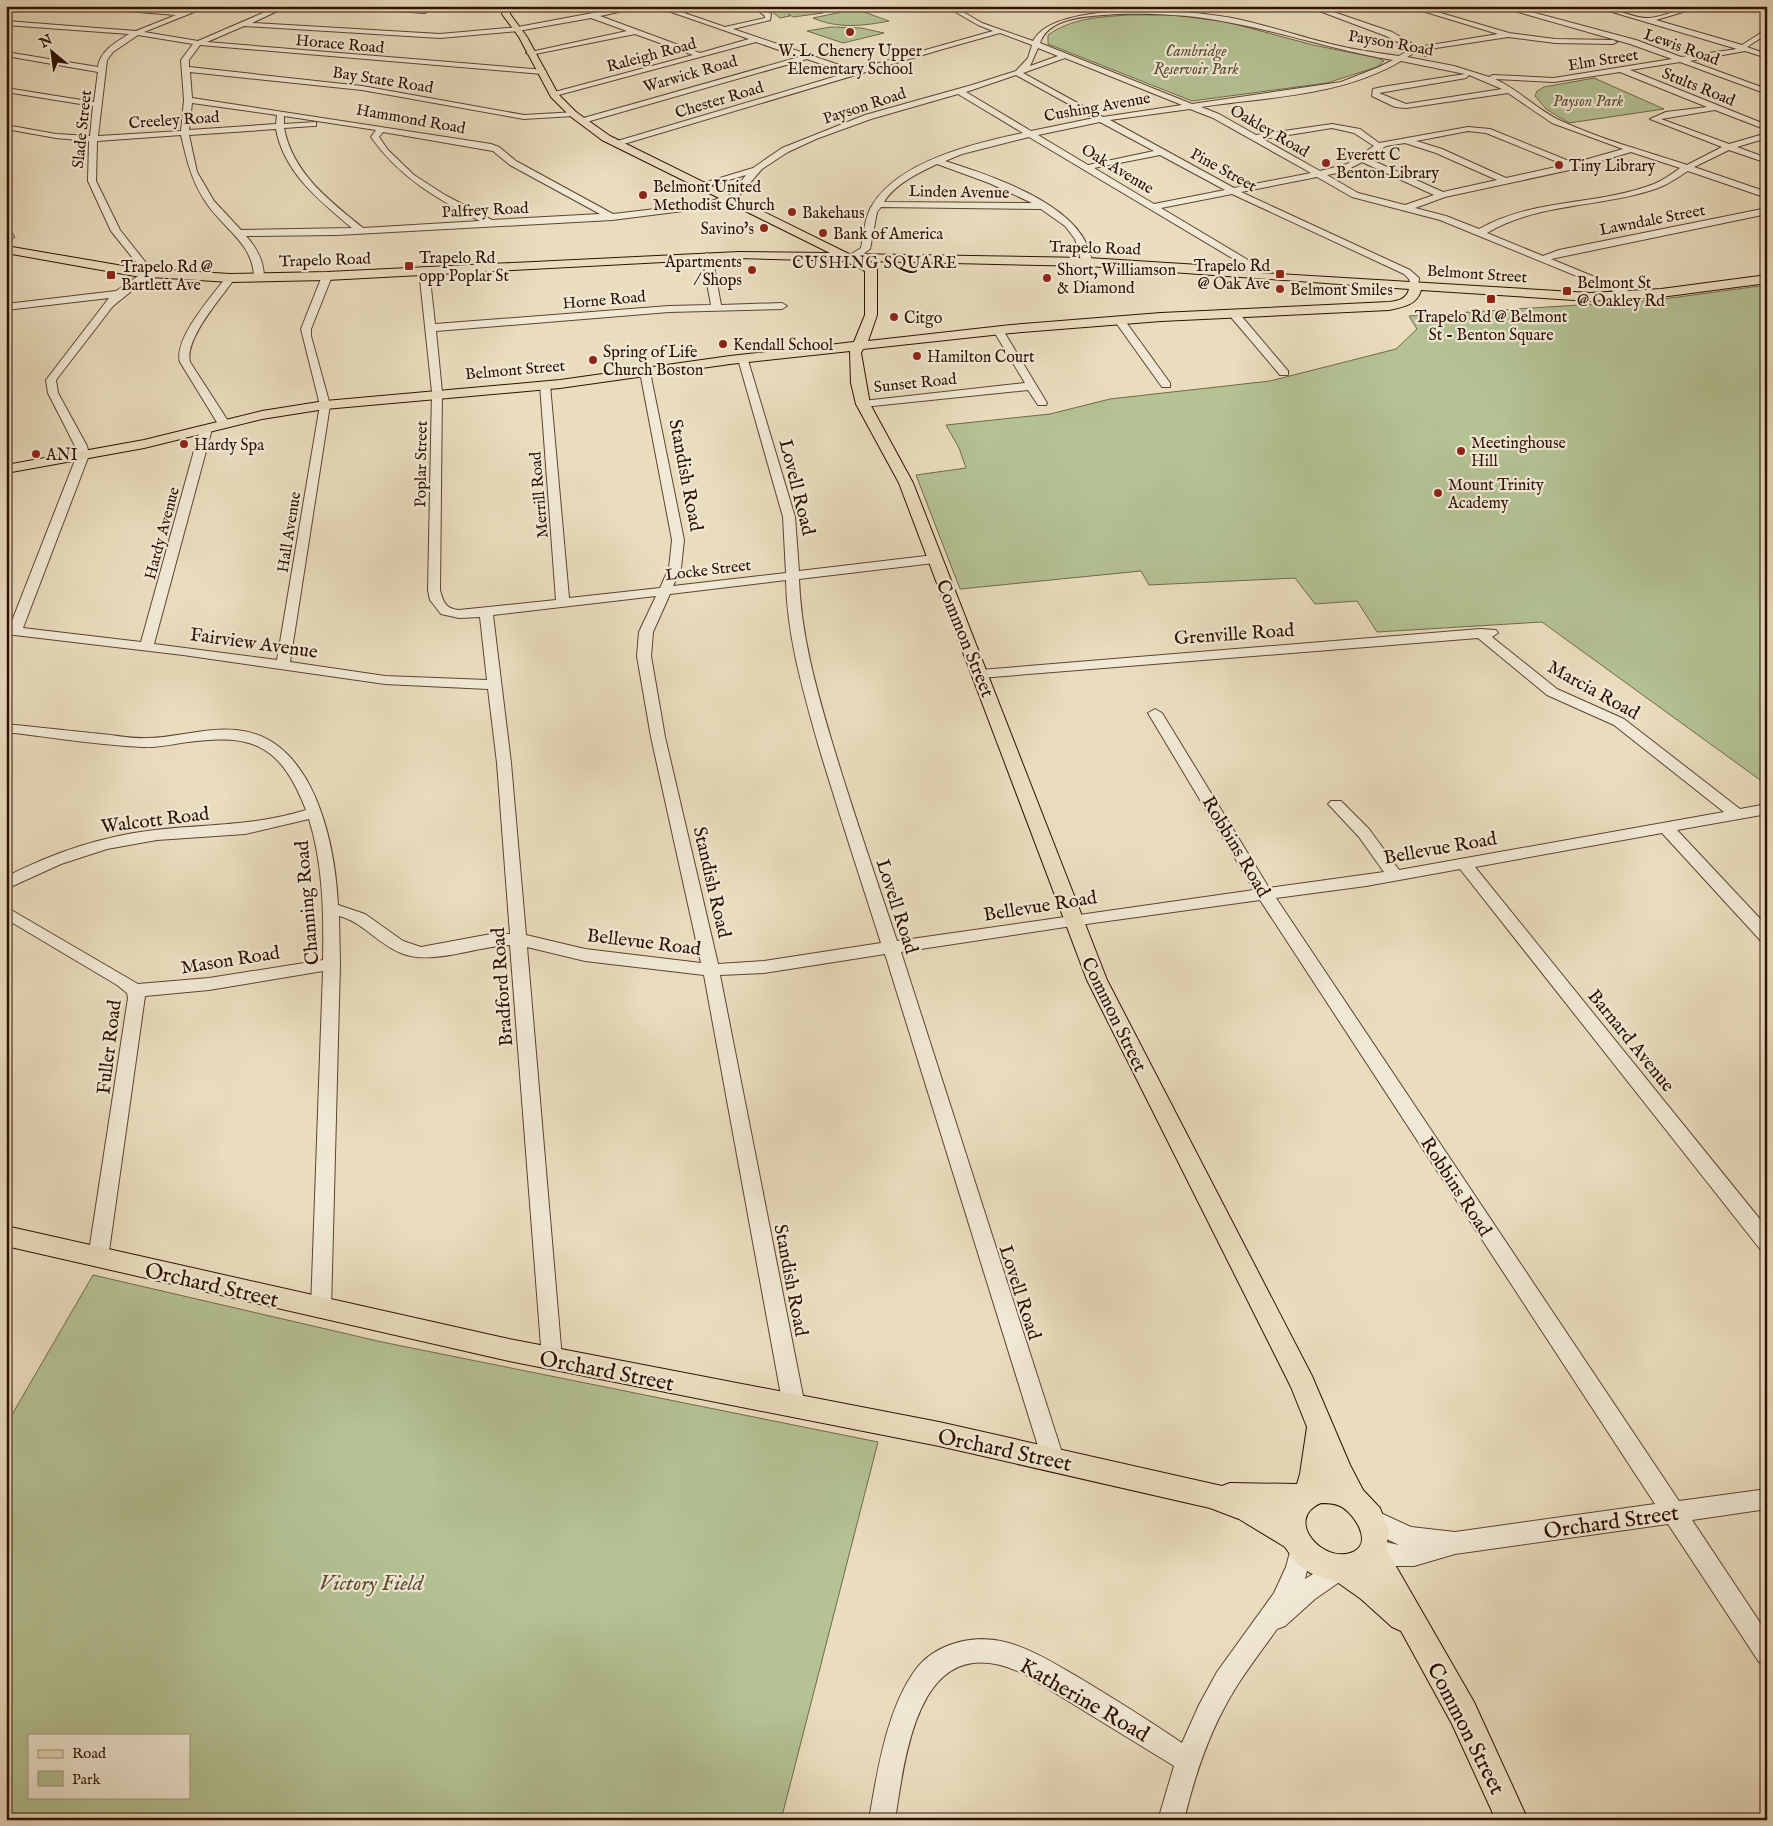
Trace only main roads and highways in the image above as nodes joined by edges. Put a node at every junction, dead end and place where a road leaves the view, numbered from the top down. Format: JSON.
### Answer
{"nodes":[{"id":1,"x":507,"y":6,"type":"edge"},
{"id":2,"x":808,"y":237,"type":"junction"},
{"id":3,"x":6,"y":249,"type":"edge"},
{"id":4,"x":783,"y":256,"type":"junction"},
{"id":5,"x":134,"y":257,"type":"road end"},
{"id":6,"x":852,"y":258,"type":"junction"},
{"id":7,"x":102,"y":267,"type":"junction"},
{"id":8,"x":1767,"y":279,"type":"edge"},
{"id":9,"x":1415,"y":286,"type":"junction"},
{"id":10,"x":859,"y":345,"type":"junction"},
{"id":11,"x":6,"y":469,"type":"edge"},
{"id":12,"x":6,"y":1236,"type":"edge"},
{"id":13,"x":1320,"y":1423,"type":"junction"},
{"id":14,"x":1210,"y":1495,"type":"junction"},
{"id":15,"x":1305,"y":1495,"type":"junction"},
{"id":16,"x":1353,"y":1498,"type":"junction"},
{"id":17,"x":1298,"y":1543,"type":"junction"},
{"id":18,"x":1372,"y":1551,"type":"junction"},
{"id":19,"x":1340,"y":1568,"type":"junction"},
{"id":20,"x":1419,"y":1637,"type":"junction"},
{"id":21,"x":1512,"y":1820,"type":"edge"}],
"edges":[{"from":1,"to":2,"type":"main road","name":"Common Street"},
{"from":2,"to":4,"type":"main road"},
{"from":2,"to":6,"type":"main road","name":"Common Street"},
{"from":3,"to":7,"type":"main road","name":"Trapelo Road"},
{"from":4,"to":6,"type":"main road","name":"Trapelo Road"},
{"from":4,"to":7,"type":"main road","name":"Trapelo Road"},
{"from":5,"to":7,"type":"main road"},
{"from":6,"to":9,"type":"main road","name":"Trapelo Road"},
{"from":6,"to":10,"type":"main road","name":"Common Street"},
{"from":8,"to":9,"type":"main road","name":"Belmont Street"},
{"from":9,"to":10,"type":"main road","name":"Belmont Street"},
{"from":10,"to":11,"type":"main road","name":"Belmont Street"},
{"from":10,"to":13,"type":"main road","name":"Common Street"},
{"from":12,"to":14,"type":"main road","name":"Orchard Street"},
{"from":13,"to":15,"type":"main road"},
{"from":13,"to":16,"type":"main road","name":"Common Street"},
{"from":14,"to":15,"type":"main road","name":"Orchard Street"},
{"from":14,"to":17,"type":"main road","name":"Orchard Street"},
{"from":15,"to":16,"type":"main road"},
{"from":15,"to":17,"type":"main road"},
{"from":16,"to":18,"type":"main road"},
{"from":17,"to":19,"type":"main road"},
{"from":18,"to":19,"type":"main road"},
{"from":18,"to":20,"type":"main road","name":"Common Street"},
{"from":19,"to":20,"type":"main road","name":"Common Street"},
{"from":20,"to":21,"type":"main road","name":"Common Street"}]}
